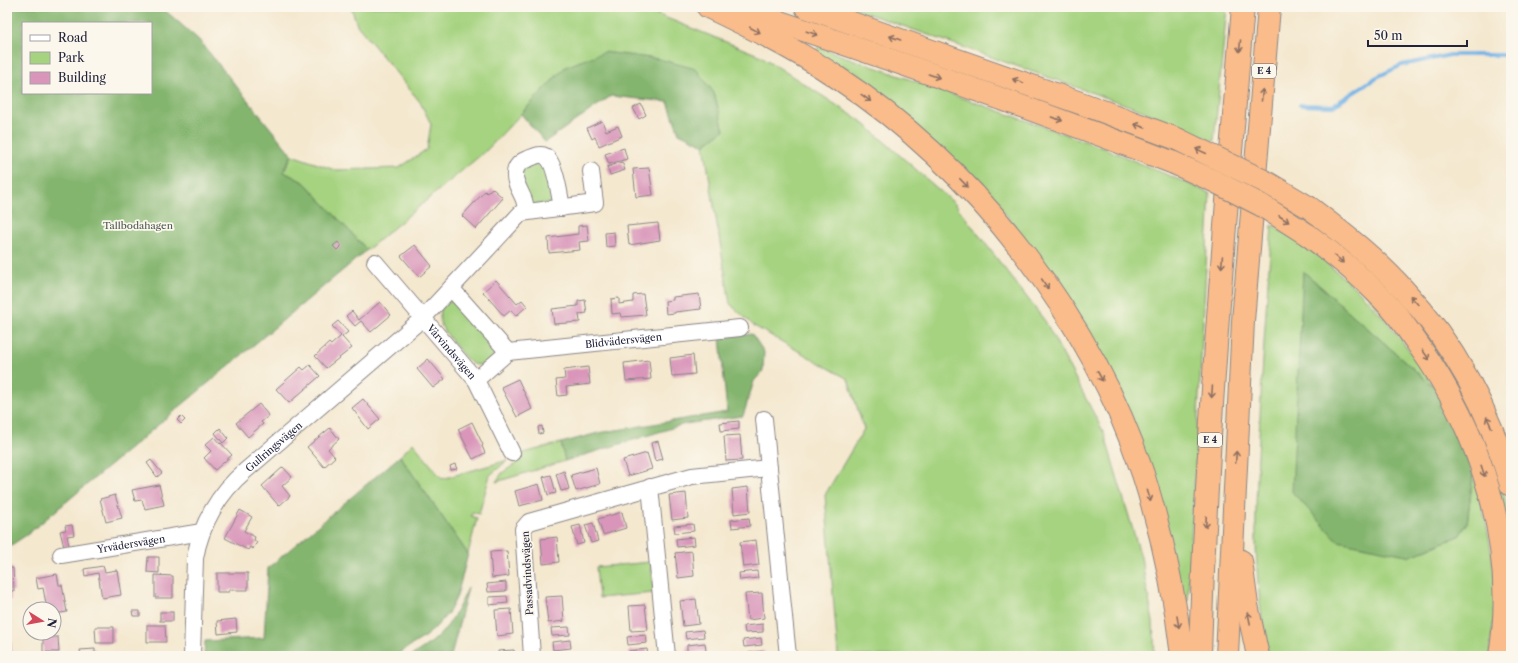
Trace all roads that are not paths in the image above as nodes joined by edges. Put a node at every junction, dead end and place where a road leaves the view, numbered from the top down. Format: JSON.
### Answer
{"nodes":[{"id":1,"x":708,"y":7,"type":"edge"},
{"id":2,"x":735,"y":7,"type":"edge"},
{"id":3,"x":806,"y":7,"type":"edge"},
{"id":4,"x":1243,"y":7,"type":"edge"},
{"id":5,"x":1269,"y":7,"type":"edge"},
{"id":6,"x":591,"y":171,"type":"dead end"},
{"id":7,"x":562,"y":208,"type":"junction"},
{"id":8,"x":526,"y":212,"type":"junction"},
{"id":9,"x":375,"y":262,"type":"dead end"},
{"id":10,"x":450,"y":288,"type":"junction"},
{"id":11,"x":423,"y":318,"type":"junction"},
{"id":12,"x":740,"y":328,"type":"dead end"},
{"id":13,"x":508,"y":352,"type":"junction"},
{"id":14,"x":476,"y":380,"type":"junction"},
{"id":15,"x":764,"y":419,"type":"dead end"},
{"id":16,"x":512,"y":453,"type":"dead end"},
{"id":17,"x":769,"y":468,"type":"junction"},
{"id":18,"x":1511,"y":485,"type":"edge"},
{"id":19,"x":650,"y":487,"type":"junction"},
{"id":20,"x":1234,"y":496,"type":"junction"},
{"id":21,"x":202,"y":532,"type":"junction"},
{"id":22,"x":61,"y":555,"type":"dead end"},
{"id":23,"x":192,"y":656,"type":"edge"},
{"id":24,"x":532,"y":656,"type":"edge"},
{"id":25,"x":667,"y":656,"type":"edge"},
{"id":26,"x":788,"y":656,"type":"edge"},
{"id":27,"x":1182,"y":656,"type":"edge"},
{"id":28,"x":1200,"y":656,"type":"edge"},
{"id":29,"x":1227,"y":656,"type":"edge"},
{"id":30,"x":1258,"y":656,"type":"edge"},
{"id":31,"x":1500,"y":656,"type":"edge"}],
"edges":[{"from":1,"to":27,"type":"highway","one_way":true},
{"from":2,"to":31,"type":"highway","one_way":true,"bridge":true},
{"from":18,"to":3,"type":"highway","one_way":true,"bridge":true},
{"from":4,"to":28,"type":"highway","number":"E 4","one_way":true},
{"from":20,"to":5,"type":"highway","number":"E 4","one_way":true},
{"from":6,"to":7,"type":"street"},
{"from":7,"to":8,"type":"street"},
{"from":7,"to":8,"type":"street"},
{"from":8,"to":10,"type":"street","name":"Gullringsvägen"},
{"from":9,"to":11,"type":"street","name":"Vårvindsvägen"},
{"from":10,"to":11,"type":"street","name":"Gullringsvägen"},
{"from":10,"to":13,"type":"street"},
{"from":11,"to":14,"type":"street","name":"Vårvindsvägen"},
{"from":11,"to":21,"type":"street","name":"Gullringsvägen"},
{"from":12,"to":13,"type":"street","name":"Blidvädersvägen"},
{"from":13,"to":14,"type":"street"},
{"from":14,"to":16,"type":"street","name":"Vårvindsvägen"},
{"from":15,"to":17,"type":"street"},
{"from":17,"to":19,"type":"street","name":"Passadvindsvägen"},
{"from":17,"to":26,"type":"street"},
{"from":19,"to":24,"type":"street","name":"Passadvindsvägen"},
{"from":19,"to":25,"type":"street"},
{"from":20,"to":29,"type":"highway","number":"E 4"},
{"from":30,"to":20,"type":"highway","one_way":true},
{"from":21,"to":22,"type":"street","name":"Yrvädersvägen"},
{"from":21,"to":23,"type":"street","name":"Gullringsvägen"}]}
